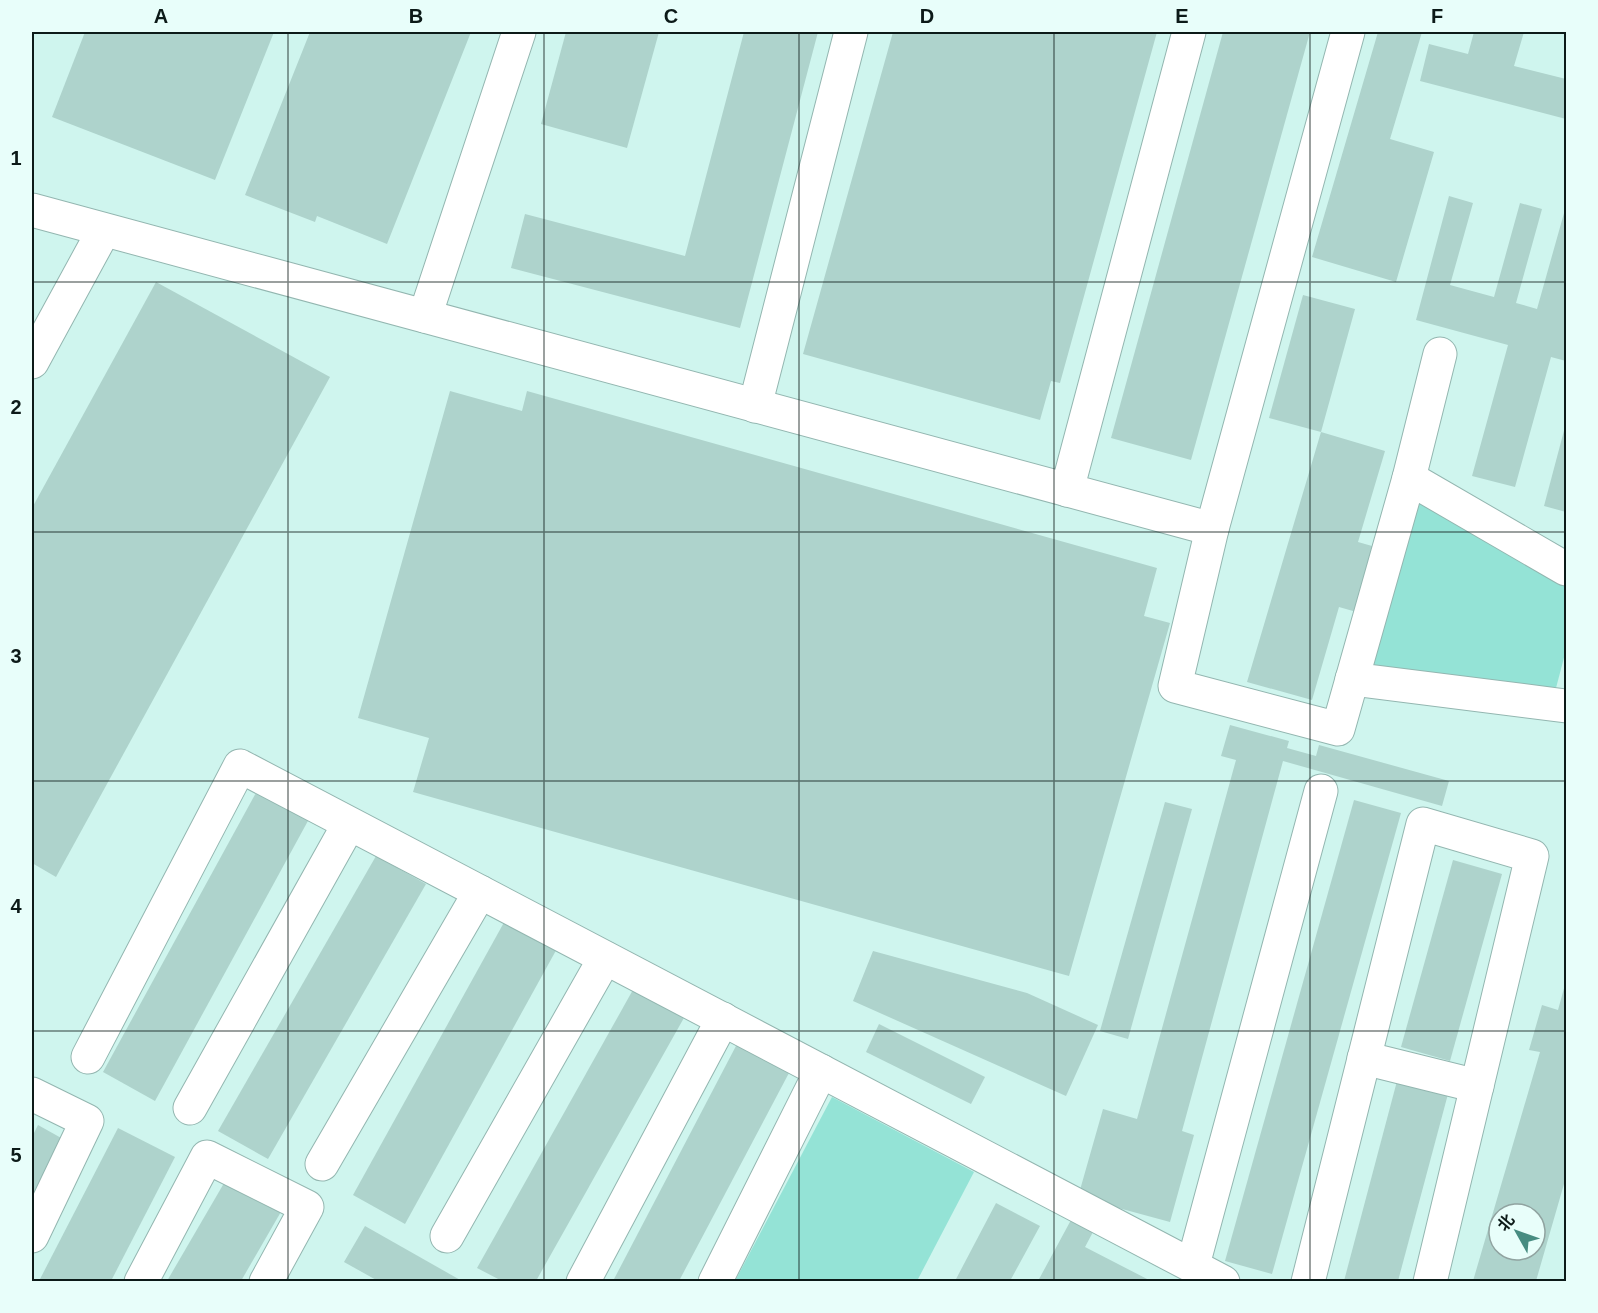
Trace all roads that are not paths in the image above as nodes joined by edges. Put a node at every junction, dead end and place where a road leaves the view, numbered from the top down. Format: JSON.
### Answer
{"nodes":[{"id":1,"x":519,"y":32,"type":"edge"},
{"id":2,"x":851,"y":32,"type":"edge"},
{"id":3,"x":1189,"y":32,"type":"edge"},
{"id":4,"x":1348,"y":32,"type":"edge"},
{"id":5,"x":32,"y":210,"type":"edge"},
{"id":6,"x":104,"y":230,"type":"junction"},
{"id":7,"x":425,"y":316,"type":"junction"},
{"id":8,"x":1440,"y":354,"type":"dead end"},
{"id":9,"x":32,"y":362,"type":"edge"},
{"id":10,"x":755,"y":406,"type":"junction"},
{"id":11,"x":1409,"y":478,"type":"junction"},
{"id":12,"x":1067,"y":490,"type":"junction"},
{"id":13,"x":1212,"y":530,"type":"junction"},
{"id":14,"x":1566,"y":569,"type":"edge"},
{"id":15,"x":1352,"y":679,"type":"junction"},
{"id":16,"x":1566,"y":706,"type":"edge"},
{"id":17,"x":1321,"y":791,"type":"dead end"},
{"id":18,"x":349,"y":824,"type":"junction"},
{"id":19,"x":480,"y":892,"type":"junction"},
{"id":20,"x":605,"y":958,"type":"junction"},
{"id":21,"x":723,"y":1019,"type":"junction"},
{"id":22,"x":88,"y":1057,"type":"dead end"},
{"id":23,"x":1364,"y":1058,"type":"junction"},
{"id":24,"x":822,"y":1071,"type":"junction"},
{"id":25,"x":1477,"y":1086,"type":"junction"},
{"id":26,"x":32,"y":1094,"type":"edge"},
{"id":27,"x":190,"y":1108,"type":"dead end"},
{"id":28,"x":322,"y":1164,"type":"dead end"},
{"id":29,"x":32,"y":1236,"type":"edge"},
{"id":30,"x":447,"y":1236,"type":"dead end"},
{"id":31,"x":1193,"y":1265,"type":"junction"},
{"id":32,"x":141,"y":1281,"type":"edge"},
{"id":33,"x":266,"y":1281,"type":"edge"},
{"id":34,"x":583,"y":1281,"type":"edge"},
{"id":35,"x":715,"y":1281,"type":"edge"},
{"id":36,"x":1223,"y":1281,"type":"edge"},
{"id":37,"x":1308,"y":1281,"type":"edge"},
{"id":38,"x":1430,"y":1281,"type":"edge"}],
"edges":[{"from":1,"to":7,"type":"lane"},
{"from":2,"to":10,"type":"lane"},
{"from":3,"to":12,"type":"lane"},
{"from":4,"to":13,"type":"lane"},
{"from":5,"to":6,"type":"lane"},
{"from":6,"to":7,"type":"lane"},
{"from":6,"to":9,"type":"lane"},
{"from":7,"to":10,"type":"lane"},
{"from":8,"to":11,"type":"lane"},
{"from":10,"to":12,"type":"lane"},
{"from":11,"to":14,"type":"lane"},
{"from":11,"to":15,"type":"lane"},
{"from":12,"to":13,"type":"lane"},
{"from":13,"to":15,"type":"lane"},
{"from":15,"to":16,"type":"lane"},
{"from":17,"to":31,"type":"lane"},
{"from":18,"to":19,"type":"lane"},
{"from":18,"to":22,"type":"lane"},
{"from":18,"to":27,"type":"lane"},
{"from":19,"to":20,"type":"lane"},
{"from":19,"to":28,"type":"lane"},
{"from":20,"to":21,"type":"lane"},
{"from":20,"to":30,"type":"lane"},
{"from":21,"to":24,"type":"lane"},
{"from":21,"to":34,"type":"lane"},
{"from":23,"to":25,"type":"lane"},
{"from":23,"to":25,"type":"lane"},
{"from":23,"to":37,"type":"lane"},
{"from":24,"to":31,"type":"lane"},
{"from":24,"to":35,"type":"lane"},
{"from":25,"to":38,"type":"lane"},
{"from":26,"to":29,"type":"lane"},
{"from":31,"to":36,"type":"lane"},
{"from":32,"to":33,"type":"lane"}]}
